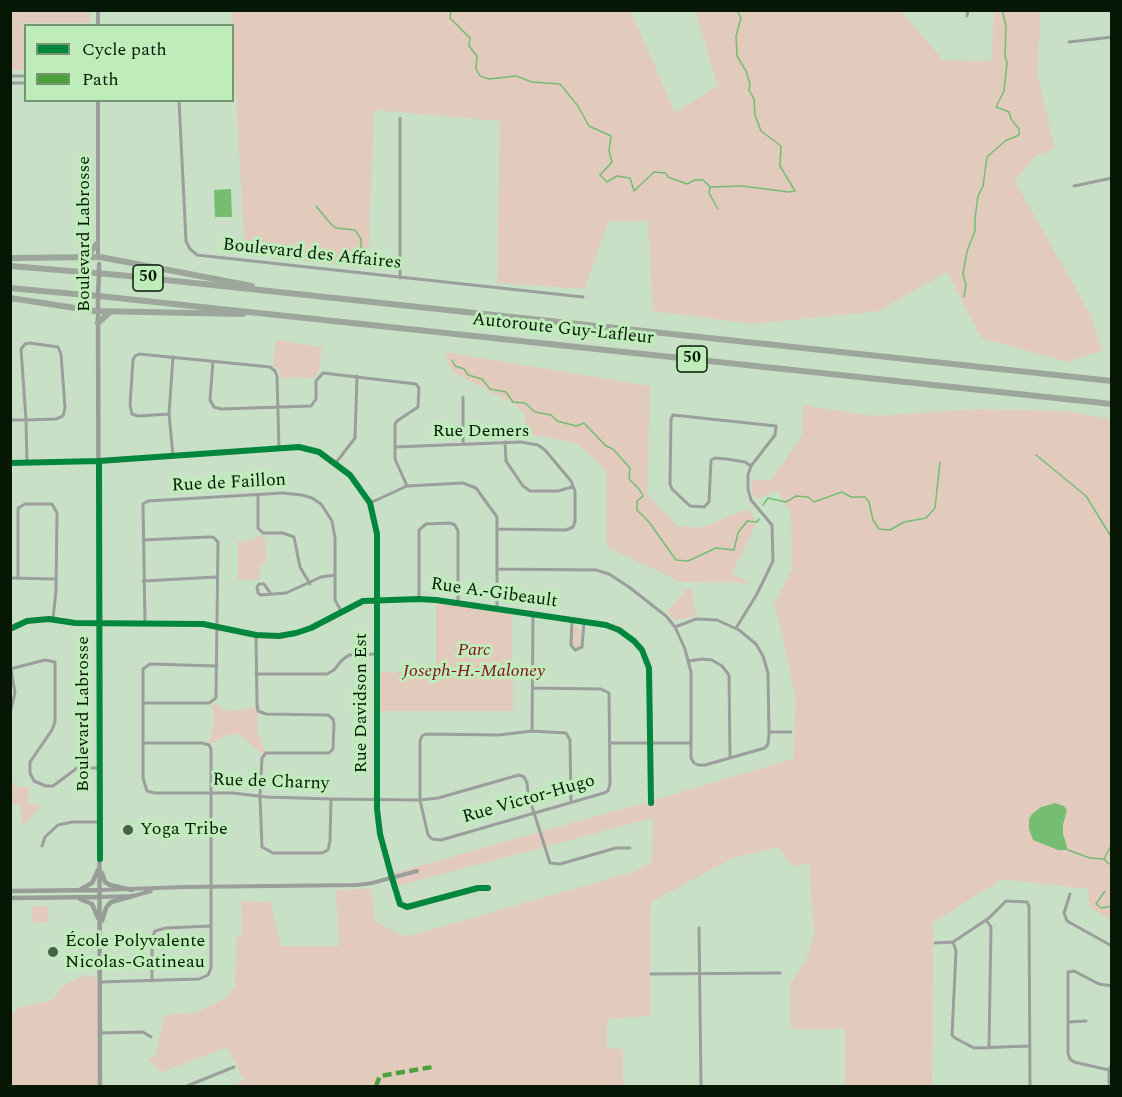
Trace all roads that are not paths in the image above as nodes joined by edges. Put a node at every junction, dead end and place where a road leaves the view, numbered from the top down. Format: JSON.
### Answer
{"nodes":[{"id":1,"x":968,"y":10,"type":"edge"},
{"id":2,"x":967,"y":16,"type":"dead end"},
{"id":3,"x":1112,"y":37,"type":"edge"},
{"id":4,"x":1069,"y":42,"type":"dead end"},
{"id":5,"x":98,"y":102,"type":"edge"},
{"id":6,"x":178,"y":102,"type":"edge"},
{"id":7,"x":400,"y":118,"type":"dead end"},
{"id":8,"x":1112,"y":178,"type":"edge"},
{"id":9,"x":1074,"y":186,"type":"dead end"},
{"id":10,"x":97,"y":244,"type":"junction"},
{"id":11,"x":86,"y":257,"type":"junction"},
{"id":12,"x":10,"y":258,"type":"edge"},
{"id":13,"x":99,"y":260,"type":"junction"},
{"id":14,"x":10,"y":266,"type":"edge"},
{"id":15,"x":400,"y":278,"type":"junction"},
{"id":16,"x":10,"y":288,"type":"edge"},
{"id":17,"x":285,"y":293,"type":"junction"},
{"id":18,"x":583,"y":297,"type":"dead end"},
{"id":19,"x":10,"y":298,"type":"edge"},
{"id":20,"x":98,"y":307,"type":"junction"},
{"id":21,"x":110,"y":312,"type":"junction"},
{"id":22,"x":274,"y":314,"type":"junction"},
{"id":23,"x":98,"y":323,"type":"junction"},
{"id":24,"x":173,"y":357,"type":"junction"},
{"id":25,"x":213,"y":361,"type":"junction"},
{"id":26,"x":357,"y":376,"type":"junction"},
{"id":27,"x":1112,"y":381,"type":"edge"},
{"id":28,"x":463,"y":397,"type":"dead end"},
{"id":29,"x":1112,"y":404,"type":"edge"},
{"id":30,"x":278,"y":408,"type":"junction"},
{"id":31,"x":169,"y":414,"type":"junction"},
{"id":32,"x":10,"y":420,"type":"edge"},
{"id":33,"x":26,"y":420,"type":"junction"},
{"id":34,"x":505,"y":442,"type":"junction"},
{"id":35,"x":463,"y":444,"type":"junction"},
{"id":36,"x":395,"y":447,"type":"junction"},
{"id":37,"x":279,"y":448,"type":"junction"},
{"id":38,"x":173,"y":456,"type":"junction"},
{"id":39,"x":99,"y":461,"type":"junction"},
{"id":40,"x":27,"y":462,"type":"junction"},
{"id":41,"x":10,"y":463,"type":"edge"},
{"id":42,"x":335,"y":464,"type":"junction"},
{"id":43,"x":751,"y":466,"type":"junction"},
{"id":44,"x":407,"y":486,"type":"junction"},
{"id":45,"x":573,"y":487,"type":"junction"},
{"id":46,"x":258,"y":495,"type":"junction"},
{"id":47,"x":370,"y":503,"type":"junction"},
{"id":48,"x":497,"y":530,"type":"junction"},
{"id":49,"x":142,"y":540,"type":"junction"},
{"id":50,"x":497,"y":569,"type":"junction"},
{"id":51,"x":335,"y":575,"type":"junction"},
{"id":52,"x":216,"y":577,"type":"junction"},
{"id":53,"x":10,"y":578,"type":"edge"},
{"id":54,"x":18,"y":578,"type":"junction"},
{"id":55,"x":56,"y":579,"type":"junction"},
{"id":56,"x":143,"y":581,"type":"junction"},
{"id":57,"x":310,"y":584,"type":"junction"},
{"id":58,"x":271,"y":594,"type":"junction"},
{"id":59,"x":419,"y":599,"type":"junction"},
{"id":60,"x":377,"y":600,"type":"junction"},
{"id":61,"x":458,"y":603,"type":"junction"},
{"id":62,"x":497,"y":609,"type":"junction"},
{"id":63,"x":342,"y":611,"type":"junction"},
{"id":64,"x":533,"y":615,"type":"junction"},
{"id":65,"x":52,"y":619,"type":"junction"},
{"id":66,"x":572,"y":620,"type":"junction"},
{"id":67,"x":584,"y":622,"type":"junction"},
{"id":68,"x":99,"y":623,"type":"junction"},
{"id":69,"x":145,"y":623,"type":"junction"},
{"id":70,"x":218,"y":626,"type":"junction"},
{"id":71,"x":675,"y":627,"type":"junction"},
{"id":72,"x":736,"y":628,"type":"junction"},
{"id":73,"x":10,"y":629,"type":"edge"},
{"id":74,"x":256,"y":635,"type":"junction"},
{"id":75,"x":377,"y":654,"type":"junction"},
{"id":76,"x":689,"y":662,"type":"junction"},
{"id":77,"x":10,"y":663,"type":"edge"},
{"id":78,"x":217,"y":666,"type":"junction"},
{"id":79,"x":11,"y":669,"type":"edge"},
{"id":80,"x":256,"y":674,"type":"junction"},
{"id":81,"x":533,"y":688,"type":"junction"},
{"id":82,"x":143,"y":703,"type":"junction"},
{"id":83,"x":10,"y":713,"type":"edge"},
{"id":84,"x":532,"y":731,"type":"junction"},
{"id":85,"x":770,"y":732,"type":"junction"},
{"id":86,"x":791,"y":732,"type":"dead end"},
{"id":87,"x":143,"y":743,"type":"junction"},
{"id":88,"x":611,"y":743,"type":"junction"},
{"id":89,"x":651,"y":743,"type":"junction"},
{"id":90,"x":691,"y":743,"type":"junction"},
{"id":91,"x":730,"y":757,"type":"junction"},
{"id":92,"x":100,"y":768,"type":"junction"},
{"id":93,"x":212,"y":794,"type":"junction"},
{"id":94,"x":260,"y":796,"type":"junction"},
{"id":95,"x":331,"y":799,"type":"junction"},
{"id":96,"x":377,"y":800,"type":"junction"},
{"id":97,"x":420,"y":800,"type":"junction"},
{"id":98,"x":571,"y":802,"type":"junction"},
{"id":99,"x":651,"y":802,"type":"dead end"},
{"id":100,"x":534,"y":813,"type":"junction"},
{"id":101,"x":100,"y":822,"type":"junction"},
{"id":102,"x":42,"y":846,"type":"dead end"},
{"id":103,"x":630,"y":848,"type":"dead end"},
{"id":104,"x":100,"y":859,"type":"junction"},
{"id":105,"x":417,"y":871,"type":"dead end"},
{"id":106,"x":392,"y":878,"type":"junction"},
{"id":107,"x":212,"y":886,"type":"junction"},
{"id":108,"x":488,"y":888,"type":"dead end"},
{"id":109,"x":10,"y":891,"type":"edge"},
{"id":110,"x":70,"y":891,"type":"junction"},
{"id":111,"x":100,"y":891,"type":"junction"},
{"id":112,"x":132,"y":893,"type":"junction"},
{"id":113,"x":1070,"y":894,"type":"dead end"},
{"id":114,"x":100,"y":897,"type":"junction"},
{"id":115,"x":10,"y":898,"type":"edge"},
{"id":116,"x":66,"y":898,"type":"junction"},
{"id":117,"x":986,"y":920,"type":"junction"},
{"id":118,"x":211,"y":926,"type":"junction"},
{"id":119,"x":699,"y":927,"type":"dead end"},
{"id":120,"x":100,"y":929,"type":"junction"},
{"id":121,"x":953,"y":942,"type":"junction"},
{"id":122,"x":935,"y":944,"type":"dead end"},
{"id":123,"x":1112,"y":946,"type":"edge"},
{"id":124,"x":699,"y":973,"type":"junction"},
{"id":125,"x":780,"y":973,"type":"dead end"},
{"id":126,"x":651,"y":974,"type":"dead end"},
{"id":127,"x":152,"y":981,"type":"junction"},
{"id":128,"x":100,"y":982,"type":"junction"},
{"id":129,"x":1112,"y":986,"type":"edge"},
{"id":130,"x":1086,"y":1021,"type":"dead end"},
{"id":131,"x":1068,"y":1022,"type":"junction"},
{"id":132,"x":100,"y":1033,"type":"junction"},
{"id":133,"x":151,"y":1037,"type":"dead end"},
{"id":134,"x":1029,"y":1047,"type":"junction"},
{"id":135,"x":989,"y":1048,"type":"junction"},
{"id":136,"x":1112,"y":1064,"type":"edge"},
{"id":137,"x":234,"y":1067,"type":"dead end"},
{"id":138,"x":1109,"y":1070,"type":"junction"},
{"id":139,"x":100,"y":1086,"type":"edge"},
{"id":140,"x":187,"y":1086,"type":"edge"},
{"id":141,"x":701,"y":1086,"type":"edge"},
{"id":142,"x":1030,"y":1086,"type":"edge"},
{"id":143,"x":1109,"y":1086,"type":"edge"}],
"edges":[{"from":1,"to":2,"type":"street"},
{"from":3,"to":4,"type":"street"},
{"from":5,"to":10,"type":"street","name":"Boulevard Labrosse"},
{"from":6,"to":15,"type":"street","name":"Boulevard des Affaires"},
{"from":7,"to":15,"type":"street"},
{"from":8,"to":9,"type":"street"},
{"from":10,"to":11,"type":"highway"},
{"from":10,"to":13,"type":"street","name":"Boulevard Labrosse"},
{"from":11,"to":12,"type":"highway"},
{"from":11,"to":13,"type":"highway"},
{"from":13,"to":17,"type":"highway"},
{"from":13,"to":20,"type":"main road","name":"Boulevard Labrosse","bridge":true},
{"from":14,"to":17,"type":"highway","name":"Autoroute Guy-Lafleur","number":"50"},
{"from":15,"to":18,"type":"street","name":"Boulevard des Affaires"},
{"from":16,"to":22,"type":"highway","name":"Autoroute Guy-Lafleur","number":"50"},
{"from":17,"to":27,"type":"highway","name":"Autoroute Guy-Lafleur","number":"50"},
{"from":19,"to":20,"type":"highway"},
{"from":20,"to":21,"type":"highway"},
{"from":20,"to":23,"type":"main road","name":"Boulevard Labrosse"},
{"from":21,"to":22,"type":"highway"},
{"from":21,"to":23,"type":"highway"},
{"from":22,"to":29,"type":"highway","name":"Autoroute Guy-Lafleur","number":"50"},
{"from":23,"to":39,"type":"main road","name":"Boulevard Labrosse"},
{"from":24,"to":25,"type":"street"},
{"from":24,"to":31,"type":"street"},
{"from":24,"to":31,"type":"street"},
{"from":25,"to":30,"type":"street"},
{"from":25,"to":30,"type":"street"},
{"from":26,"to":30,"type":"street"},
{"from":26,"to":36,"type":"street"},
{"from":26,"to":42,"type":"street"},
{"from":28,"to":35,"type":"street"},
{"from":30,"to":37,"type":"street"},
{"from":31,"to":38,"type":"street"},
{"from":32,"to":33,"type":"street"},
{"from":33,"to":33,"type":"street"},
{"from":33,"to":40,"type":"street"},
{"from":34,"to":35,"type":"street","name":"Rue Demers"},
{"from":34,"to":45,"type":"street","name":"Rue Demers"},
{"from":34,"to":45,"type":"street"},
{"from":35,"to":36,"type":"street","name":"Rue Demers"},
{"from":36,"to":44,"type":"street"},
{"from":37,"to":38,"type":"street","name":"Rue Davidson Est"},
{"from":37,"to":42,"type":"street","name":"Rue Davidson Est"},
{"from":38,"to":39,"type":"street","name":"Rue Davidson Est"},
{"from":39,"to":40,"type":"street","name":"Rue Davidson Est"},
{"from":39,"to":68,"type":"main road","name":"Boulevard Labrosse"},
{"from":40,"to":41,"type":"street","name":"Rue Davidson Est"},
{"from":42,"to":47,"type":"street","name":"Rue Davidson Est"},
{"from":43,"to":43,"type":"street"},
{"from":43,"to":72,"type":"street"},
{"from":44,"to":47,"type":"street"},
{"from":44,"to":48,"type":"street"},
{"from":45,"to":48,"type":"street"},
{"from":46,"to":49,"type":"street","name":"Rue de Faillon"},
{"from":46,"to":51,"type":"street","name":"Rue de Faillon"},
{"from":46,"to":57,"type":"street"},
{"from":47,"to":60,"type":"street","name":"Rue Davidson Est"},
{"from":48,"to":50,"type":"street"},
{"from":49,"to":52,"type":"street"},
{"from":49,"to":56,"type":"street","name":"Rue de Faillon"},
{"from":50,"to":62,"type":"street"},
{"from":50,"to":71,"type":"street"},
{"from":51,"to":57,"type":"street"},
{"from":51,"to":63,"type":"street","name":"Rue de Faillon"},
{"from":52,"to":56,"type":"street"},
{"from":52,"to":70,"type":"street"},
{"from":53,"to":54,"type":"street"},
{"from":54,"to":55,"type":"street"},
{"from":54,"to":55,"type":"street"},
{"from":55,"to":65,"type":"street"},
{"from":56,"to":69,"type":"street","name":"Rue de Faillon"},
{"from":57,"to":58,"type":"street"},
{"from":58,"to":58,"type":"street"},
{"from":59,"to":60,"type":"street","name":"Rue A.-Gibeault"},
{"from":59,"to":61,"type":"street","name":"Rue A.-Gibeault"},
{"from":59,"to":61,"type":"street"},
{"from":60,"to":63,"type":"street","name":"Rue A.-Gibeault"},
{"from":60,"to":75,"type":"street","name":"Rue Davidson Est"},
{"from":61,"to":62,"type":"street","name":"Rue A.-Gibeault"},
{"from":62,"to":64,"type":"street","name":"Rue A.-Gibeault"},
{"from":63,"to":74,"type":"street","name":"Rue A.-Gibeault"},
{"from":64,"to":66,"type":"street","name":"Rue A.-Gibeault"},
{"from":64,"to":81,"type":"street"},
{"from":65,"to":68,"type":"street","name":"Rue A.-Gibeault"},
{"from":65,"to":73,"type":"street","name":"Rue A.-Gibeault"},
{"from":66,"to":67,"type":"street","name":"Rue A.-Gibeault"},
{"from":66,"to":67,"type":"street"},
{"from":67,"to":89,"type":"street","name":"Rue A.-Gibeault"},
{"from":68,"to":69,"type":"street","name":"Rue A.-Gibeault"},
{"from":68,"to":92,"type":"main road","name":"Boulevard Labrosse"},
{"from":69,"to":70,"type":"street","name":"Rue A.-Gibeault"},
{"from":70,"to":74,"type":"street","name":"Rue A.-Gibeault"},
{"from":70,"to":78,"type":"street"},
{"from":71,"to":72,"type":"street"},
{"from":71,"to":76,"type":"street"},
{"from":72,"to":85,"type":"street"},
{"from":74,"to":80,"type":"street"},
{"from":75,"to":80,"type":"street"},
{"from":75,"to":96,"type":"street","name":"Rue Davidson Est"},
{"from":76,"to":90,"type":"street"},
{"from":76,"to":91,"type":"street"},
{"from":77,"to":79,"type":"street"},
{"from":78,"to":82,"type":"street"},
{"from":78,"to":82,"type":"street","name":"Rue de Charny"},
{"from":79,"to":83,"type":"street"},
{"from":79,"to":92,"type":"street"},
{"from":80,"to":94,"type":"street"},
{"from":81,"to":84,"type":"street"},
{"from":81,"to":88,"type":"street","name":"Rue Victor-Hugo"},
{"from":82,"to":87,"type":"street","name":"Rue de Charny"},
{"from":84,"to":97,"type":"street"},
{"from":84,"to":98,"type":"street"},
{"from":85,"to":86,"type":"street"},
{"from":85,"to":91,"type":"street"},
{"from":87,"to":93,"type":"street","name":"Rue de Charny"},
{"from":87,"to":93,"type":"street"},
{"from":88,"to":89,"type":"street"},
{"from":88,"to":98,"type":"street","name":"Rue Victor-Hugo"},
{"from":89,"to":90,"type":"street"},
{"from":89,"to":99,"type":"street","name":"Rue A.-Gibeault"},
{"from":90,"to":91,"type":"street"},
{"from":92,"to":101,"type":"main road","name":"Boulevard Labrosse"},
{"from":93,"to":94,"type":"street","name":"Rue de Charny"},
{"from":93,"to":107,"type":"street"},
{"from":94,"to":95,"type":"street","name":"Rue de Charny"},
{"from":94,"to":95,"type":"street"},
{"from":95,"to":96,"type":"street","name":"Rue de Charny"},
{"from":96,"to":97,"type":"street","name":"Rue de Charny"},
{"from":96,"to":106,"type":"street","name":"Rue Davidson Est"},
{"from":97,"to":100,"type":"street","name":"Rue de Charny"},
{"from":97,"to":100,"type":"street","name":"Rue Victor-Hugo"},
{"from":98,"to":100,"type":"street","name":"Rue Victor-Hugo"},
{"from":100,"to":103,"type":"street","name":"Rue de Charny"},
{"from":101,"to":102,"type":"street"},
{"from":101,"to":104,"type":"main road","name":"Boulevard Labrosse"},
{"from":104,"to":110,"type":"main road"},
{"from":104,"to":111,"type":"main road","name":"Boulevard Labrosse"},
{"from":104,"to":112,"type":"main road"},
{"from":105,"to":106,"type":"street"},
{"from":106,"to":107,"type":"street"},
{"from":106,"to":108,"type":"street","name":"Rue Davidson Est"},
{"from":107,"to":112,"type":"street"},
{"from":107,"to":118,"type":"street"},
{"from":109,"to":110,"type":"main road"},
{"from":110,"to":111,"type":"main road"},
{"from":111,"to":112,"type":"street"},
{"from":111,"to":114,"type":"main road","name":"Boulevard Labrosse"},
{"from":112,"to":114,"type":"street"},
{"from":112,"to":120,"type":"main road"},
{"from":113,"to":123,"type":"street"},
{"from":114,"to":116,"type":"main road"},
{"from":114,"to":120,"type":"main road","name":"Boulevard Labrosse"},
{"from":115,"to":116,"type":"main road"},
{"from":116,"to":120,"type":"main road"},
{"from":117,"to":121,"type":"street"},
{"from":117,"to":134,"type":"street"},
{"from":117,"to":135,"type":"street"},
{"from":118,"to":127,"type":"street"},
{"from":118,"to":127,"type":"street"},
{"from":119,"to":124,"type":"street"},
{"from":120,"to":128,"type":"main road","name":"Boulevard Labrosse"},
{"from":121,"to":122,"type":"street"},
{"from":121,"to":135,"type":"street"},
{"from":124,"to":125,"type":"street"},
{"from":124,"to":126,"type":"street"},
{"from":124,"to":141,"type":"street"},
{"from":127,"to":128,"type":"street"},
{"from":128,"to":132,"type":"main road","name":"Boulevard Labrosse"},
{"from":129,"to":131,"type":"street"},
{"from":130,"to":131,"type":"street"},
{"from":131,"to":138,"type":"street"},
{"from":132,"to":133,"type":"street"},
{"from":132,"to":139,"type":"main road","name":"Boulevard Labrosse"},
{"from":134,"to":135,"type":"street"},
{"from":134,"to":142,"type":"street"},
{"from":136,"to":138,"type":"street"},
{"from":137,"to":140,"type":"street"},
{"from":138,"to":143,"type":"street"}]}
